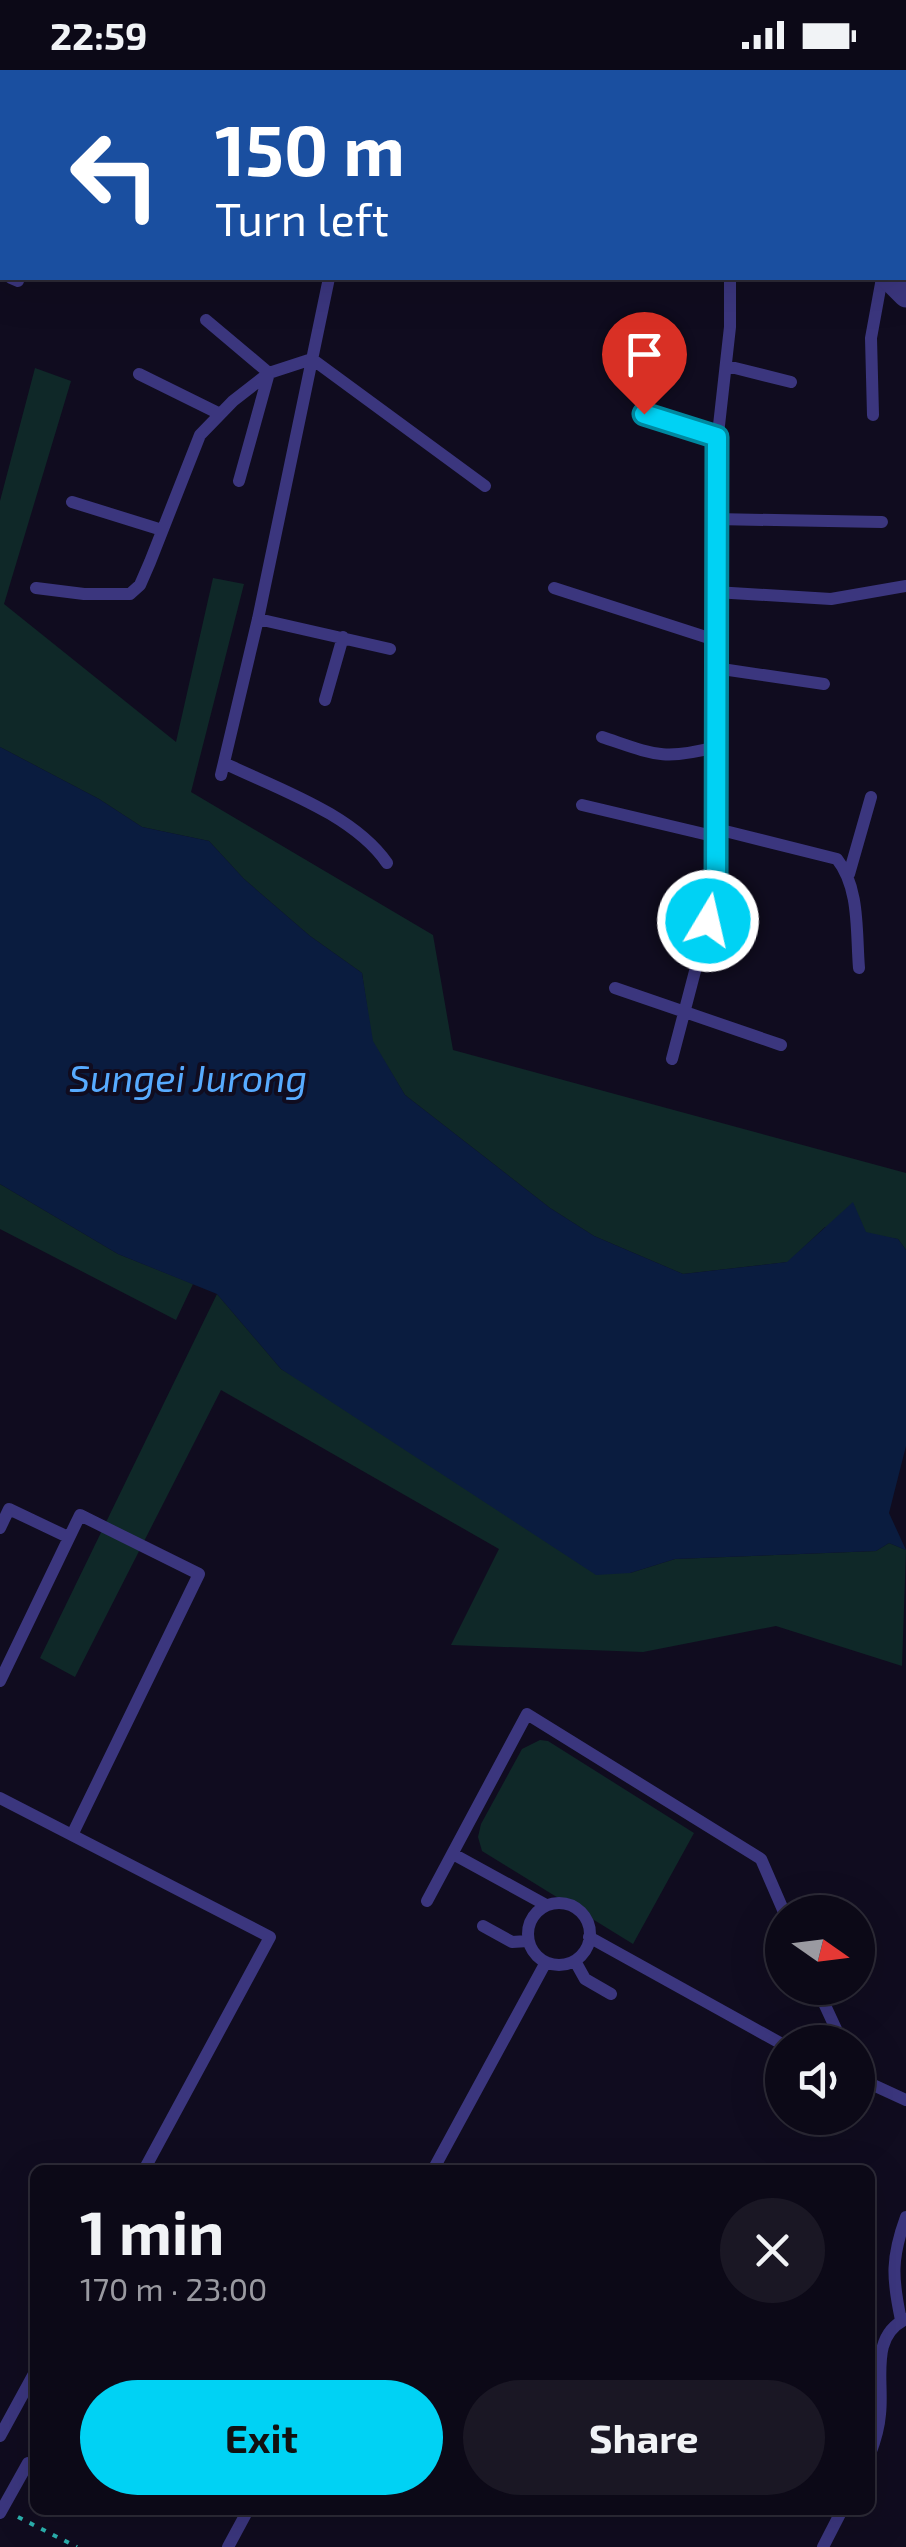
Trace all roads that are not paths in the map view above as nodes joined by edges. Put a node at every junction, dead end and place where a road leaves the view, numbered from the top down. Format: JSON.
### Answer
{"nodes":[{"id":1,"x":329,"y":280,"type":"edge"},
{"id":2,"x":730,"y":280,"type":"edge"},
{"id":3,"x":886,"y":280,"type":"edge"},
{"id":4,"x":206,"y":320,"type":"dead end"},
{"id":5,"x":312,"y":359,"type":"junction"},
{"id":6,"x":727,"y":366,"type":"junction"},
{"id":7,"x":269,"y":372,"type":"junction"},
{"id":8,"x":139,"y":374,"type":"dead end"},
{"id":9,"x":791,"y":382,"type":"dead end"},
{"id":10,"x":220,"y":414,"type":"junction"},
{"id":11,"x":644,"y":414,"type":"dead end"},
{"id":12,"x":873,"y":415,"type":"dead end"},
{"id":13,"x":717,"y":437,"type":"junction"},
{"id":14,"x":239,"y":481,"type":"dead end"},
{"id":15,"x":486,"y":486,"type":"dead end"},
{"id":16,"x":72,"y":502,"type":"dead end"},
{"id":17,"x":715,"y":520,"type":"junction"},
{"id":18,"x":882,"y":522,"type":"dead end"},
{"id":19,"x":162,"y":530,"type":"junction"},
{"id":20,"x":906,"y":586,"type":"edge"},
{"id":21,"x":36,"y":588,"type":"dead end"},
{"id":22,"x":554,"y":588,"type":"dead end"},
{"id":23,"x":715,"y":592,"type":"junction"},
{"id":24,"x":258,"y":619,"type":"junction"},
{"id":25,"x":343,"y":637,"type":"junction"},
{"id":26,"x":715,"y":640,"type":"junction"},
{"id":27,"x":390,"y":649,"type":"dead end"},
{"id":28,"x":716,"y":668,"type":"junction"},
{"id":29,"x":824,"y":684,"type":"dead end"},
{"id":30,"x":325,"y":700,"type":"dead end"},
{"id":31,"x":602,"y":737,"type":"dead end"},
{"id":32,"x":716,"y":747,"type":"junction"},
{"id":33,"x":871,"y":797,"type":"dead end"},
{"id":34,"x":582,"y":806,"type":"dead end"},
{"id":35,"x":717,"y":833,"type":"junction"},
{"id":36,"x":388,"y":864,"type":"dead end"},
{"id":37,"x":849,"y":874,"type":"junction"},
{"id":38,"x":859,"y":968,"type":"dead end"},
{"id":39,"x":615,"y":988,"type":"dead end"},
{"id":40,"x":684,"y":1012,"type":"junction"},
{"id":41,"x":781,"y":1045,"type":"dead end"},
{"id":42,"x":672,"y":1059,"type":"dead end"},
{"id":43,"x":0,"y":1528,"type":"edge"},
{"id":44,"x":68,"y":1537,"type":"junction"},
{"id":45,"x":0,"y":1681,"type":"edge"},
{"id":46,"x":0,"y":1798,"type":"edge"},
{"id":47,"x":72,"y":1835,"type":"junction"},
{"id":48,"x":453,"y":1854,"type":"junction"},
{"id":49,"x":777,"y":1895,"type":"edge"},
{"id":50,"x":427,"y":1902,"type":"dead end"},
{"id":51,"x":546,"y":1906,"type":"junction"},
{"id":52,"x":483,"y":1926,"type":"dead end"},
{"id":53,"x":589,"y":1937,"type":"junction"},
{"id":54,"x":528,"y":1941,"type":"junction"},
{"id":55,"x":575,"y":1960,"type":"junction"},
{"id":56,"x":546,"y":1962,"type":"junction"},
{"id":57,"x":611,"y":1994,"type":"dead end"},
{"id":58,"x":765,"y":2035,"type":"edge"},
{"id":59,"x":875,"y":2086,"type":"edge"},
{"id":60,"x":906,"y":2100,"type":"edge"},
{"id":61,"x":147,"y":2165,"type":"edge"},
{"id":62,"x":436,"y":2165,"type":"edge"},
{"id":63,"x":906,"y":2217,"type":"edge"},
{"id":64,"x":904,"y":2320,"type":"edge"},
{"id":65,"x":30,"y":2381,"type":"edge"},
{"id":66,"x":875,"y":2433,"type":"edge"},
{"id":67,"x":0,"y":2436,"type":"edge"},
{"id":68,"x":30,"y":2464,"type":"edge"},
{"id":69,"x":1,"y":2511,"type":"edge"},
{"id":70,"x":245,"y":2515,"type":"edge"},
{"id":71,"x":840,"y":2515,"type":"edge"},
{"id":72,"x":228,"y":2547,"type":"edge"},
{"id":73,"x":824,"y":2547,"type":"edge"}],
"edges":[{"from":1,"to":5,"type":"lane"},
{"from":2,"to":6,"type":"lane"},
{"from":3,"to":12,"type":"lane"},
{"from":4,"to":7,"type":"lane"},
{"from":5,"to":7,"type":"lane"},
{"from":5,"to":15,"type":"lane"},
{"from":5,"to":24,"type":"lane"},
{"from":6,"to":9,"type":"lane"},
{"from":6,"to":13,"type":"lane"},
{"from":7,"to":10,"type":"lane"},
{"from":7,"to":14,"type":"lane"},
{"from":8,"to":10,"type":"lane"},
{"from":10,"to":19,"type":"lane"},
{"from":11,"to":13,"type":"lane"},
{"from":13,"to":17,"type":"lane"},
{"from":16,"to":19,"type":"lane"},
{"from":17,"to":18,"type":"lane"},
{"from":17,"to":23,"type":"lane"},
{"from":19,"to":21,"type":"lane"},
{"from":20,"to":23,"type":"lane"},
{"from":22,"to":26,"type":"lane"},
{"from":23,"to":26,"type":"lane"},
{"from":24,"to":25,"type":"lane"},
{"from":24,"to":36,"type":"lane"},
{"from":25,"to":27,"type":"lane"},
{"from":25,"to":30,"type":"lane"},
{"from":26,"to":28,"type":"lane"},
{"from":28,"to":29,"type":"lane"},
{"from":28,"to":32,"type":"lane"},
{"from":31,"to":32,"type":"lane"},
{"from":32,"to":35,"type":"lane"},
{"from":33,"to":37,"type":"lane"},
{"from":34,"to":35,"type":"lane"},
{"from":35,"to":37,"type":"lane"},
{"from":35,"to":40,"type":"lane"},
{"from":37,"to":38,"type":"lane"},
{"from":39,"to":40,"type":"lane"},
{"from":40,"to":41,"type":"lane"},
{"from":40,"to":42,"type":"lane"},
{"from":43,"to":44,"type":"lane"},
{"from":44,"to":45,"type":"lane"},
{"from":44,"to":47,"type":"lane"},
{"from":46,"to":47,"type":"lane"},
{"from":47,"to":61,"type":"lane"},
{"from":48,"to":49,"type":"lane"},
{"from":48,"to":50,"type":"lane"},
{"from":48,"to":51,"type":"lane"},
{"from":51,"to":53,"type":"lane"},
{"from":51,"to":54,"type":"lane"},
{"from":52,"to":54,"type":"lane"},
{"from":53,"to":55,"type":"lane"},
{"from":53,"to":58,"type":"lane"},
{"from":54,"to":56,"type":"lane"},
{"from":55,"to":56,"type":"lane"},
{"from":55,"to":57,"type":"lane"},
{"from":56,"to":62,"type":"lane"},
{"from":59,"to":60,"type":"lane"},
{"from":63,"to":64,"type":"lane"},
{"from":64,"to":66,"type":"lane"},
{"from":65,"to":67,"type":"lane"},
{"from":68,"to":69,"type":"lane"},
{"from":70,"to":72,"type":"lane"},
{"from":71,"to":73,"type":"lane"}]}
